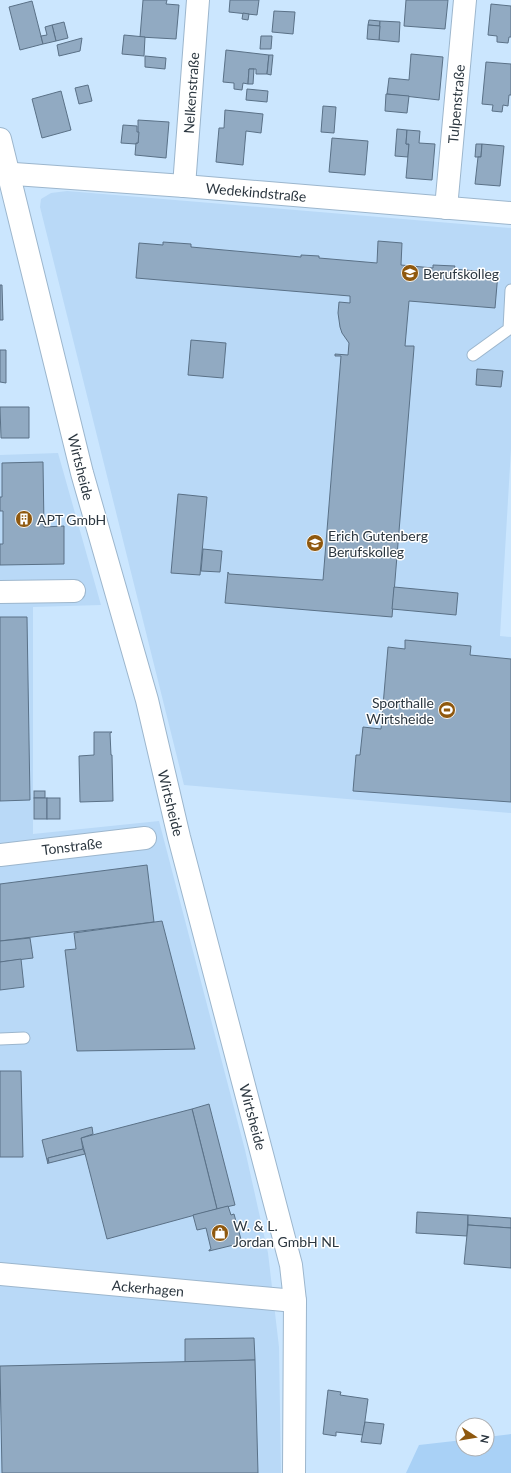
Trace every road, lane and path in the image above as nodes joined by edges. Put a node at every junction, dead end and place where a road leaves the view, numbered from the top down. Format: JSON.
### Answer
{"nodes":[{"id":1,"x":198,"y":0,"type":"edge"},
{"id":2,"x":465,"y":0,"type":"edge"},
{"id":3,"x":0,"y":139,"type":"edge"},
{"id":4,"x":5,"y":174,"type":"edge"},
{"id":5,"x":184,"y":186,"type":"junction"},
{"id":6,"x":446,"y":208,"type":"junction"},
{"id":7,"x":511,"y":213,"type":"edge"},
{"id":8,"x":511,"y":290,"type":"edge"},
{"id":9,"x":473,"y":354,"type":"dead end"},
{"id":10,"x":74,"y":591,"type":"dead end"},
{"id":11,"x":0,"y":592,"type":"edge"},
{"id":12,"x":145,"y":838,"type":"dead end"},
{"id":13,"x":0,"y":855,"type":"edge"},
{"id":14,"x":24,"y":1038,"type":"dead end"},
{"id":15,"x":0,"y":1039,"type":"edge"},
{"id":16,"x":0,"y":1274,"type":"edge"},
{"id":17,"x":295,"y":1301,"type":"junction"},
{"id":18,"x":294,"y":1473,"type":"edge"}],
"edges":[{"from":1,"to":5,"type":"street","name":"Nelkenstraße"},
{"from":2,"to":6,"type":"street","name":"Tulpenstraße"},
{"from":3,"to":4,"type":"street","name":"Wirtsheide"},
{"from":4,"to":5,"type":"street","name":"Wedekindstraße"},
{"from":4,"to":17,"type":"street","name":"Wirtsheide"},
{"from":5,"to":6,"type":"street","name":"Wedekindstraße"},
{"from":6,"to":7,"type":"street","name":"Wedekindstraße"},
{"from":8,"to":9,"type":"lane"},
{"from":10,"to":11,"type":"street"},
{"from":12,"to":13,"type":"street","name":"Tonstraße"},
{"from":14,"to":15,"type":"lane"},
{"from":16,"to":17,"type":"street","name":"Ackerhagen"},
{"from":17,"to":18,"type":"street","name":"Wirtsheide"}]}
